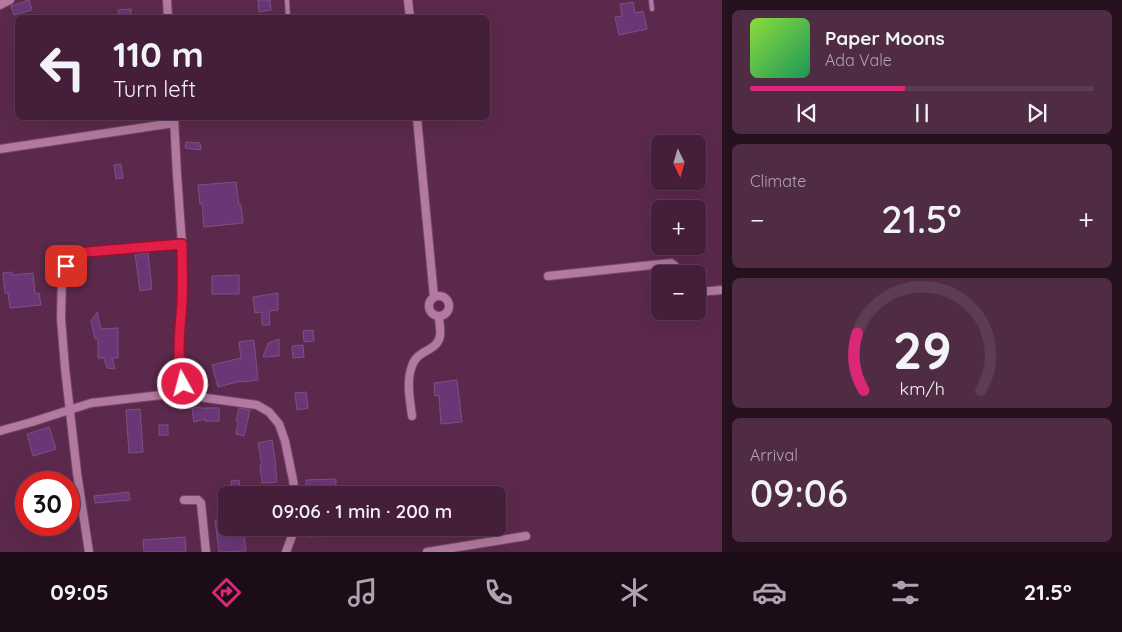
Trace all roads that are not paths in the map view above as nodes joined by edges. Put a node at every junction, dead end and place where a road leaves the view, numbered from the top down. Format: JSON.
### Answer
{"nodes":[{"id":1,"x":10,"y":0,"type":"edge"},
{"id":2,"x":166,"y":0,"type":"edge"},
{"id":3,"x":287,"y":0,"type":"edge"},
{"id":4,"x":408,"y":0,"type":"edge"},
{"id":5,"x":651,"y":0,"type":"edge"},
{"id":6,"x":0,"y":4,"type":"edge"},
{"id":7,"x":652,"y":9,"type":"dead end"},
{"id":8,"x":168,"y":15,"type":"edge"},
{"id":9,"x":288,"y":15,"type":"edge"},
{"id":10,"x":410,"y":15,"type":"edge"},
{"id":11,"x":174,"y":120,"type":"edge"},
{"id":12,"x":417,"y":120,"type":"edge"},
{"id":13,"x":0,"y":149,"type":"edge"},
{"id":14,"x":182,"y":244,"type":"junction"},
{"id":15,"x":651,"y":265,"type":"edge"},
{"id":16,"x":652,"y":265,"type":"edge"},
{"id":17,"x":674,"y":265,"type":"edge"},
{"id":18,"x":548,"y":276,"type":"dead end"},
{"id":19,"x":722,"y":290,"type":"edge"},
{"id":20,"x":706,"y":291,"type":"edge"},
{"id":21,"x":434,"y":297,"type":"junction"},
{"id":22,"x":439,"y":316,"type":"junction"},
{"id":23,"x":188,"y":392,"type":"junction"},
{"id":24,"x":69,"y":410,"type":"junction"},
{"id":25,"x":412,"y":416,"type":"dead end"},
{"id":26,"x":0,"y":431,"type":"edge"},
{"id":27,"x":293,"y":486,"type":"edge"},
{"id":28,"x":184,"y":500,"type":"dead end"},
{"id":29,"x":292,"y":536,"type":"edge"},
{"id":30,"x":526,"y":536,"type":"dead end"},
{"id":31,"x":89,"y":552,"type":"edge"},
{"id":32,"x":206,"y":552,"type":"edge"},
{"id":33,"x":286,"y":552,"type":"edge"},
{"id":34,"x":427,"y":552,"type":"edge"}],
"edges":[{"from":1,"to":6,"type":"street"},
{"from":2,"to":8,"type":"street"},
{"from":3,"to":9,"type":"lane"},
{"from":4,"to":10,"type":"street"},
{"from":5,"to":7,"type":"lane"},
{"from":11,"to":13,"type":"street"},
{"from":11,"to":14,"type":"street"},
{"from":12,"to":21,"type":"street"},
{"from":14,"to":23,"type":"street"},
{"from":14,"to":24,"type":"street"},
{"from":15,"to":18,"type":"street"},
{"from":16,"to":17,"type":"street"},
{"from":19,"to":20,"type":"street"},
{"from":21,"to":22,"type":"street"},
{"from":21,"to":22,"type":"street"},
{"from":22,"to":25,"type":"street"},
{"from":23,"to":24,"type":"street"},
{"from":23,"to":27,"type":"street"},
{"from":24,"to":26,"type":"street"},
{"from":24,"to":31,"type":"street"},
{"from":28,"to":32,"type":"street"},
{"from":29,"to":33,"type":"street"},
{"from":30,"to":34,"type":"street"}]}
